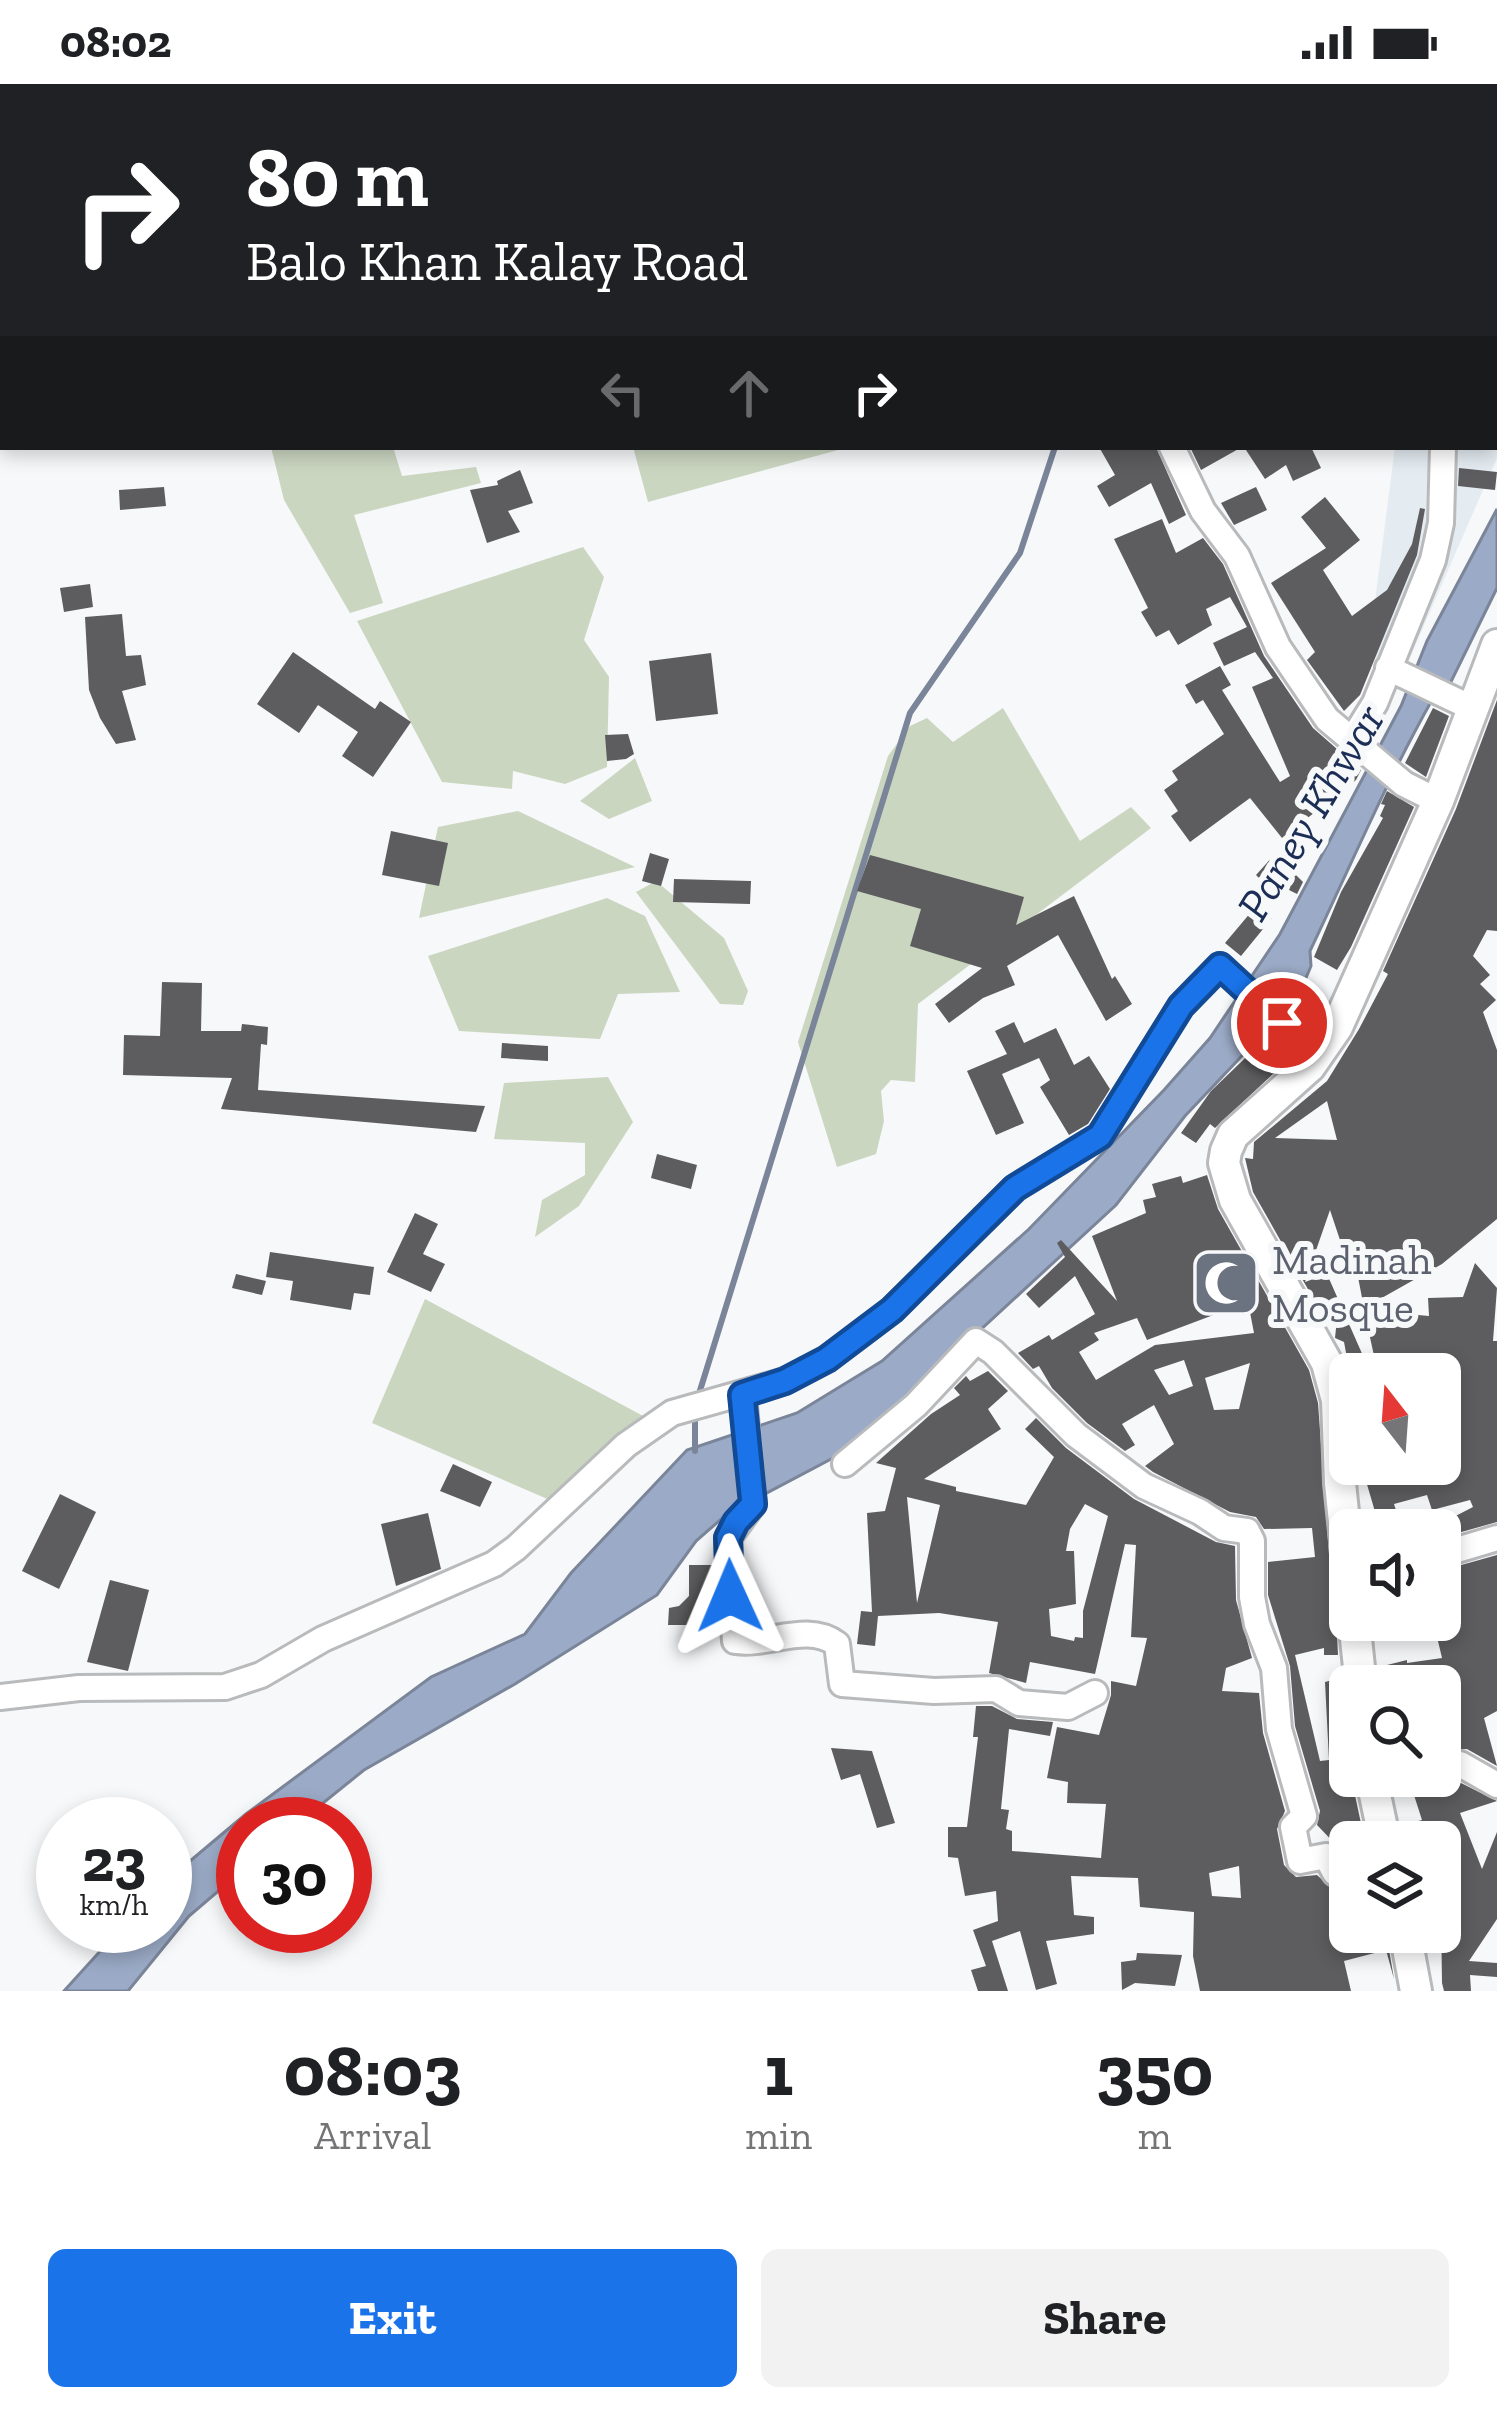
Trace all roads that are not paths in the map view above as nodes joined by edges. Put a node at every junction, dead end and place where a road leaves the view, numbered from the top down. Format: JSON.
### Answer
{"nodes":[{"id":1,"x":1173,"y":450,"type":"edge"},
{"id":2,"x":1443,"y":450,"type":"edge"},
{"id":3,"x":1497,"y":645,"type":"edge"},
{"id":4,"x":1388,"y":668,"type":"junction"},
{"id":5,"x":1472,"y":708,"type":"junction"},
{"id":6,"x":1358,"y":745,"type":"junction"},
{"id":7,"x":1438,"y":801,"type":"junction"},
{"id":8,"x":1310,"y":1066,"type":"junction"},
{"id":9,"x":742,"y":1395,"type":"junction"},
{"id":10,"x":845,"y":1463,"type":"dead end"},
{"id":11,"x":1343,"y":1509,"type":"edge"},
{"id":12,"x":1497,"y":1538,"type":"edge"},
{"id":13,"x":1461,"y":1549,"type":"edge"},
{"id":14,"x":1094,"y":1693,"type":"dead end"},
{"id":15,"x":0,"y":1697,"type":"edge"},
{"id":16,"x":1461,"y":1765,"type":"edge"},
{"id":17,"x":1497,"y":1785,"type":"edge"},
{"id":18,"x":1329,"y":1862,"type":"edge"},
{"id":19,"x":1409,"y":1953,"type":"edge"},
{"id":20,"x":1416,"y":1991,"type":"edge"}],
"edges":[{"from":1,"to":6,"type":"street"},
{"from":2,"to":4,"type":"street"},
{"from":3,"to":5,"type":"main road"},
{"from":4,"to":5,"type":"street"},
{"from":4,"to":6,"type":"street"},
{"from":5,"to":7,"type":"main road"},
{"from":6,"to":7,"type":"street"},
{"from":7,"to":8,"type":"main road"},
{"from":8,"to":9,"type":"street"},
{"from":8,"to":11,"type":"main road"},
{"from":9,"to":14,"type":"street"},
{"from":9,"to":15,"type":"street"},
{"from":10,"to":18,"type":"street"},
{"from":12,"to":13,"type":"street"},
{"from":16,"to":17,"type":"street"},
{"from":19,"to":20,"type":"main road"}]}
